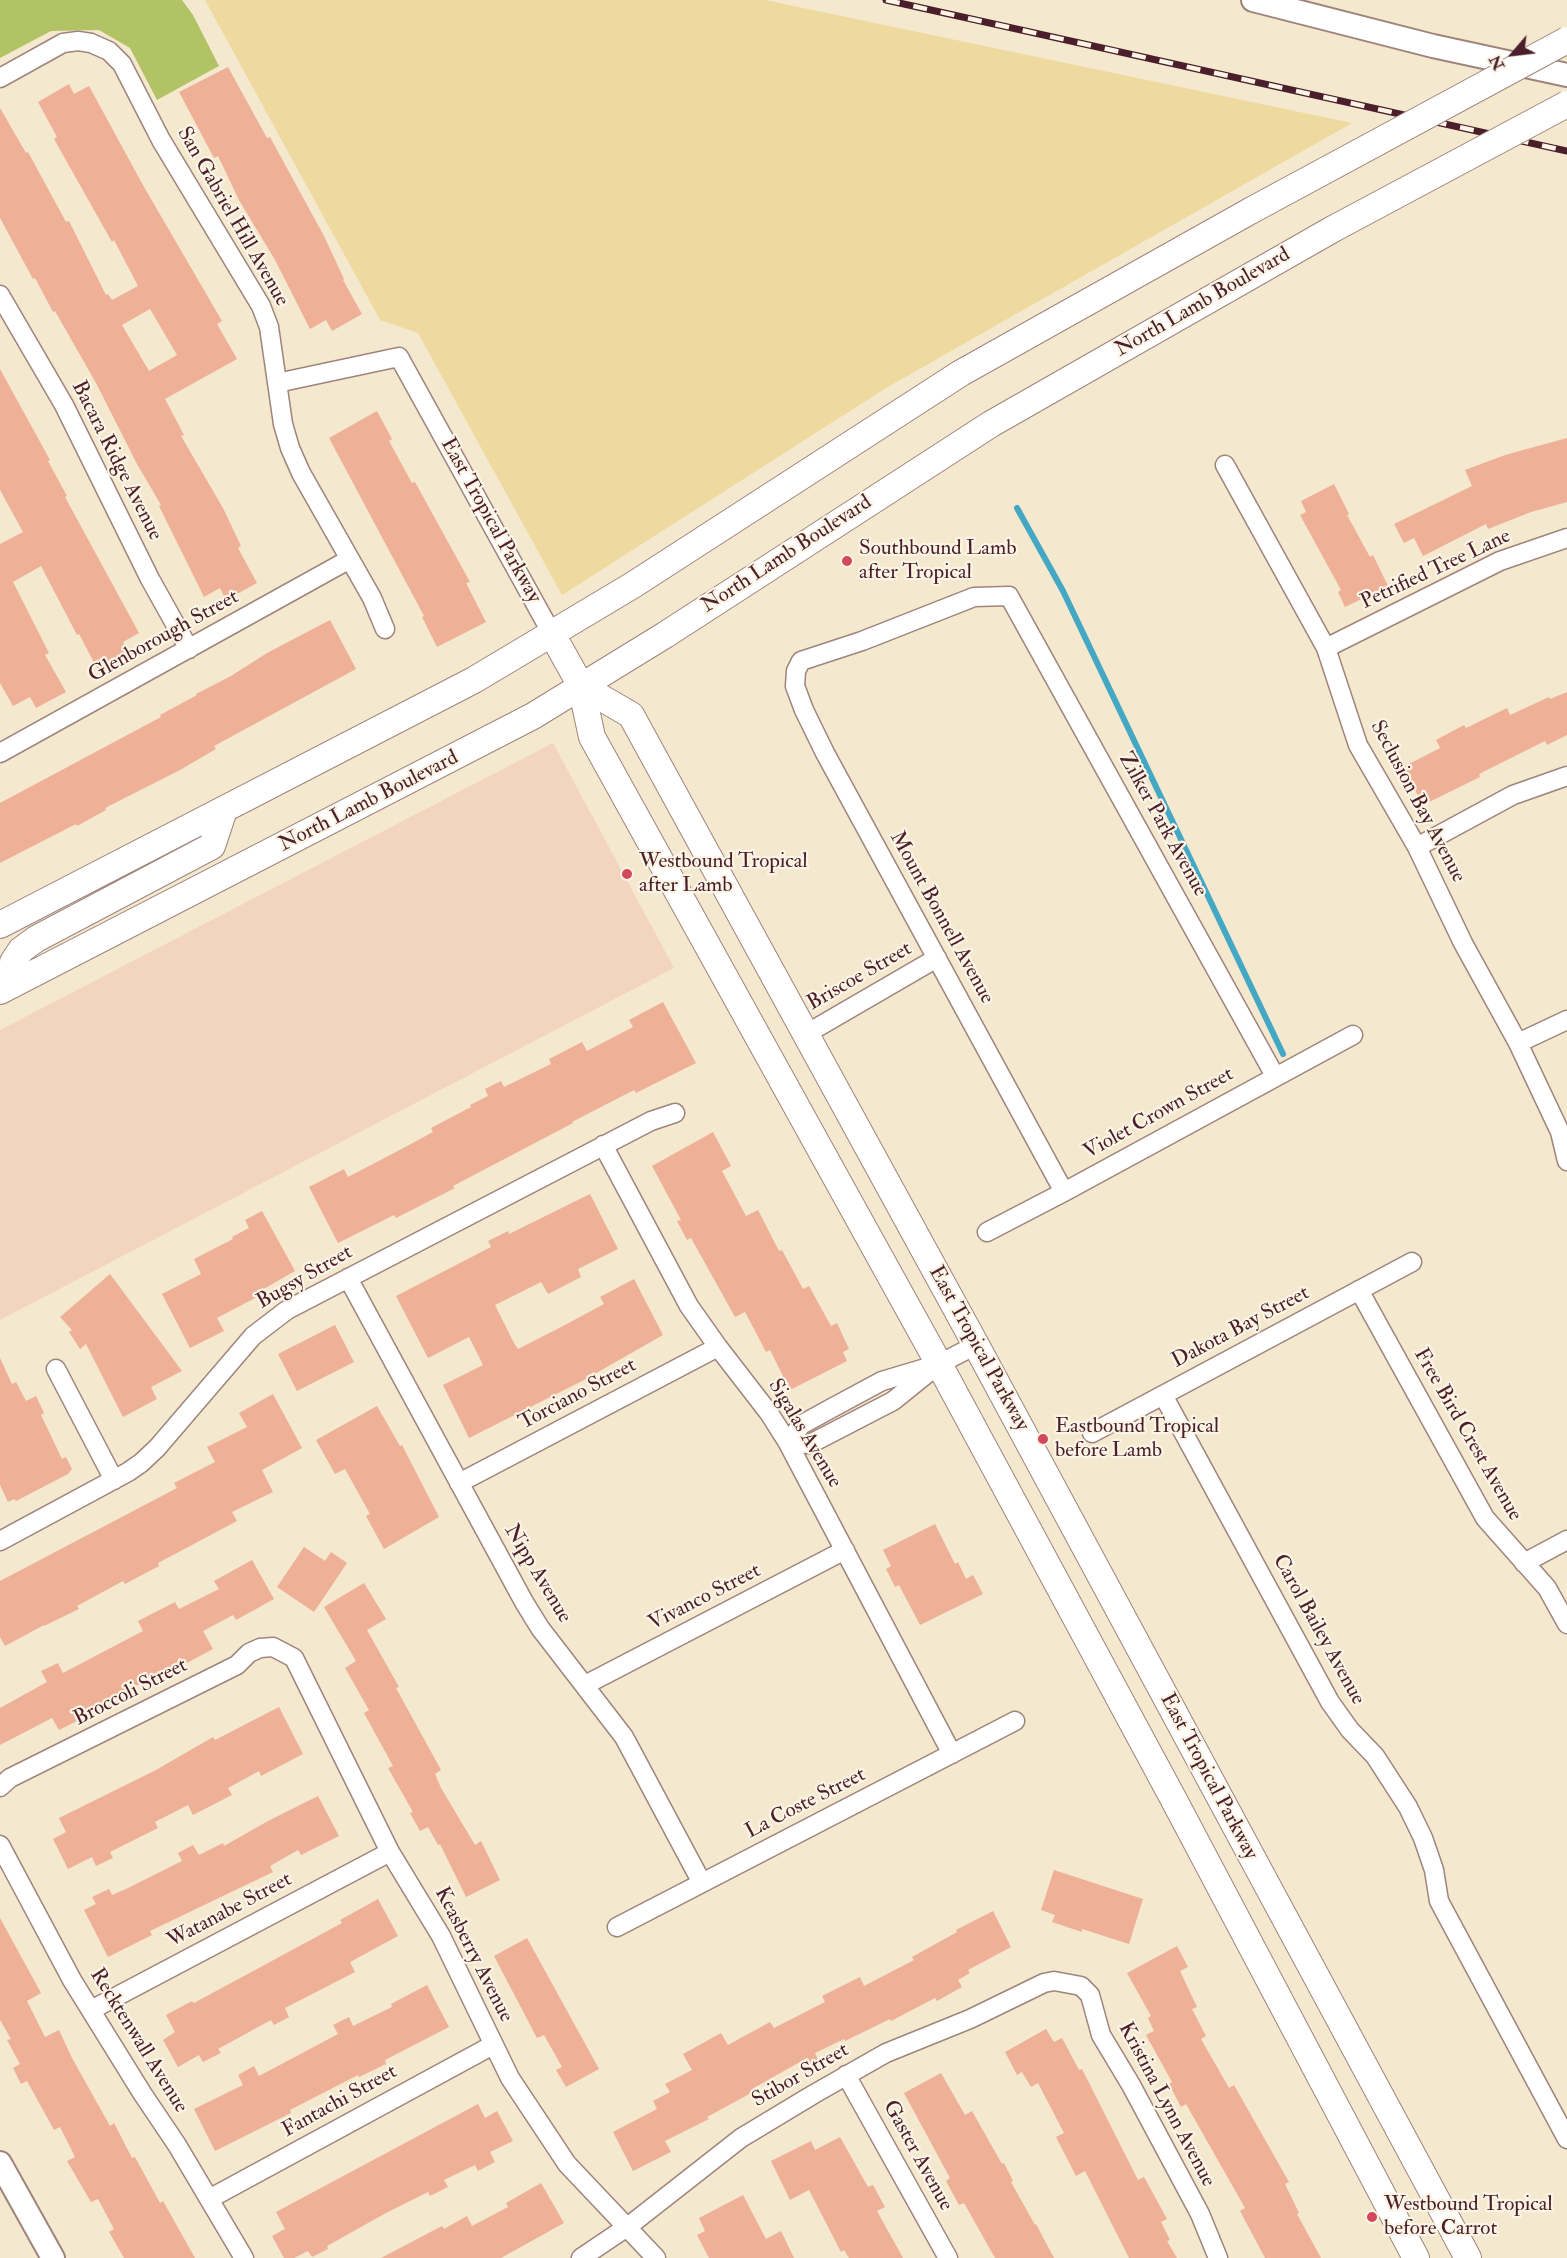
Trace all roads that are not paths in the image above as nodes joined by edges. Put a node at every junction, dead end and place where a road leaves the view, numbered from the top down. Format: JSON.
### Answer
{"nodes":[{"id":1,"x":1253,"y":0,"type":"edge"},
{"id":2,"x":1567,"y":40,"type":"edge"},
{"id":3,"x":1567,"y":75,"type":"edge"},
{"id":4,"x":0,"y":78,"type":"edge"},
{"id":5,"x":1567,"y":104,"type":"edge"},
{"id":6,"x":0,"y":295,"type":"edge"},
{"id":7,"x":277,"y":383,"type":"junction"},
{"id":8,"x":1225,"y":465,"type":"dead end"},
{"id":9,"x":1567,"y":538,"type":"edge"},
{"id":10,"x":350,"y":559,"type":"junction"},
{"id":11,"x":1009,"y":596,"type":"joint"},
{"id":12,"x":385,"y":629,"type":"dead end"},
{"id":13,"x":552,"y":634,"type":"junction"},
{"id":14,"x":1326,"y":648,"type":"junction"},
{"id":15,"x":189,"y":649,"type":"junction"},
{"id":16,"x":580,"y":686,"type":"junction"},
{"id":17,"x":0,"y":753,"type":"edge"},
{"id":18,"x":1567,"y":776,"type":"edge"},
{"id":19,"x":224,"y":810,"type":"junction"},
{"id":20,"x":1417,"y":847,"type":"junction"},
{"id":21,"x":0,"y":925,"type":"edge"},
{"id":22,"x":937,"y":958,"type":"junction"},
{"id":23,"x":6,"y":988,"type":"edge"},
{"id":24,"x":1567,"y":1020,"type":"edge"},
{"id":25,"x":806,"y":1034,"type":"junction"},
{"id":26,"x":1353,"y":1035,"type":"dead end"},
{"id":27,"x":1518,"y":1043,"type":"junction"},
{"id":28,"x":1275,"y":1076,"type":"junction"},
{"id":29,"x":675,"y":1113,"type":"dead end"},
{"id":30,"x":603,"y":1145,"type":"junction"},
{"id":31,"x":1567,"y":1161,"type":"edge"},
{"id":32,"x":1064,"y":1192,"type":"junction"},
{"id":33,"x":987,"y":1232,"type":"dead end"},
{"id":34,"x":1412,"y":1262,"type":"dead end"},
{"id":35,"x":348,"y":1278,"type":"junction"},
{"id":36,"x":1359,"y":1290,"type":"junction"},
{"id":37,"x":976,"y":1345,"type":"junction"},
{"id":38,"x":718,"y":1347,"type":"junction"},
{"id":39,"x":939,"y":1364,"type":"junction"},
{"id":40,"x":56,"y":1368,"type":"dead end"},
{"id":41,"x":1163,"y":1395,"type":"junction"},
{"id":42,"x":1092,"y":1432,"type":"dead end"},
{"id":43,"x":789,"y":1443,"type":"junction"},
{"id":44,"x":114,"y":1480,"type":"junction"},
{"id":45,"x":459,"y":1483,"type":"junction"},
{"id":46,"x":0,"y":1540,"type":"edge"},
{"id":47,"x":1567,"y":1540,"type":"edge"},
{"id":48,"x":844,"y":1550,"type":"junction"},
{"id":49,"x":1524,"y":1563,"type":"junction"},
{"id":50,"x":1567,"y":1624,"type":"edge"},
{"id":51,"x":283,"y":1652,"type":"joint"},
{"id":52,"x":585,"y":1685,"type":"junction"},
{"id":53,"x":1015,"y":1722,"type":"dead end"},
{"id":54,"x":952,"y":1754,"type":"junction"},
{"id":55,"x":0,"y":1787,"type":"edge"},
{"id":56,"x":0,"y":1845,"type":"edge"},
{"id":57,"x":390,"y":1852,"type":"junction"},
{"id":58,"x":702,"y":1883,"type":"junction"},
{"id":59,"x":617,"y":1927,"type":"dead end"},
{"id":60,"x":1069,"y":1983,"type":"joint"},
{"id":61,"x":91,"y":2010,"type":"junction"},
{"id":62,"x":493,"y":2045,"type":"junction"},
{"id":63,"x":846,"y":2075,"type":"junction"},
{"id":64,"x":1567,"y":2139,"type":"edge"},
{"id":65,"x":0,"y":2163,"type":"edge"},
{"id":66,"x":209,"y":2199,"type":"junction"},
{"id":67,"x":626,"y":2227,"type":"junction"},
{"id":68,"x":53,"y":2258,"type":"edge"},
{"id":69,"x":244,"y":2258,"type":"edge"},
{"id":70,"x":581,"y":2258,"type":"edge"},
{"id":71,"x":656,"y":2258,"type":"edge"},
{"id":72,"x":948,"y":2258,"type":"edge"},
{"id":73,"x":1218,"y":2258,"type":"edge"},
{"id":74,"x":1416,"y":2258,"type":"edge"},
{"id":75,"x":1468,"y":2258,"type":"edge"}],
"edges":[{"from":1,"to":3,"type":"street"},
{"from":2,"to":13,"type":"main road","bridge":true},
{"from":4,"to":7,"type":"street","name":"San Gabriel Hill Avenue"},
{"from":5,"to":16,"type":"main road","name":"North Lamb Boulevard","bridge":true},
{"from":6,"to":15,"type":"street","name":"Bacara Ridge Avenue"},
{"from":7,"to":10,"type":"street","name":"San Gabriel Hill Avenue"},
{"from":7,"to":13,"type":"street","name":"East Tropical Parkway"},
{"from":8,"to":14,"type":"street","name":"Seclusion Bay Avenue"},
{"from":9,"to":14,"type":"street","name":"Petrified Tree Lane"},
{"from":10,"to":12,"type":"street","name":"San Gabriel Hill Avenue"},
{"from":10,"to":15,"type":"street","name":"Glenborough Street"},
{"from":11,"to":22,"type":"street","name":"Mount Bonnell Avenue"},
{"from":11,"to":28,"type":"street","name":"Zilker Park Avenue"},
{"from":13,"to":16,"type":"main road","name":"East Tropical Parkway"},
{"from":13,"to":19,"type":"main road"},
{"from":14,"to":20,"type":"street","name":"Seclusion Bay Avenue"},
{"from":15,"to":17,"type":"street","name":"Glenborough Street"},
{"from":16,"to":23,"type":"main road","name":"North Lamb Boulevard"},
{"from":16,"to":25,"type":"main road","name":"East Tropical Parkway"},
{"from":16,"to":39,"type":"main road","name":"East Tropical Parkway"},
{"from":18,"to":20,"type":"street"},
{"from":19,"to":21,"type":"main road"},
{"from":19,"to":23,"type":"main road"},
{"from":20,"to":27,"type":"street","name":"Seclusion Bay Avenue"},
{"from":22,"to":25,"type":"street","name":"Briscoe Street"},
{"from":22,"to":32,"type":"street","name":"Mount Bonnell Avenue"},
{"from":24,"to":27,"type":"street"},
{"from":25,"to":37,"type":"main road","name":"East Tropical Parkway"},
{"from":26,"to":28,"type":"street","name":"Violet Crown Street"},
{"from":27,"to":31,"type":"street","name":"Seclusion Bay Avenue"},
{"from":28,"to":32,"type":"street","name":"Violet Crown Street"},
{"from":29,"to":30,"type":"street","name":"Bugsy Street"},
{"from":30,"to":35,"type":"street","name":"Bugsy Street"},
{"from":30,"to":38,"type":"street","name":"Sigalas Avenue"},
{"from":32,"to":33,"type":"street","name":"Violet Crown Street"},
{"from":34,"to":36,"type":"street","name":"Dakota Bay Street"},
{"from":35,"to":44,"type":"street","name":"Bugsy Street"},
{"from":35,"to":45,"type":"street","name":"Nipp Avenue"},
{"from":36,"to":41,"type":"street","name":"Dakota Bay Street"},
{"from":36,"to":49,"type":"street","name":"Free Bird Crest Avenue"},
{"from":37,"to":39,"type":"street"},
{"from":37,"to":75,"type":"main road","name":"East Tropical Parkway"},
{"from":38,"to":43,"type":"street","name":"Sigalas Avenue"},
{"from":38,"to":45,"type":"street","name":"Torciano Street"},
{"from":39,"to":43,"type":"street"},
{"from":39,"to":74,"type":"main road","name":"East Tropical Parkway"},
{"from":40,"to":44,"type":"street"},
{"from":41,"to":42,"type":"street","name":"Dakota Bay Street"},
{"from":41,"to":64,"type":"street","name":"Carol Bailey Avenue"},
{"from":43,"to":48,"type":"street","name":"Sigalas Avenue"},
{"from":44,"to":46,"type":"street","name":"Bugsy Street"},
{"from":45,"to":52,"type":"street","name":"Nipp Avenue"},
{"from":47,"to":49,"type":"street"},
{"from":48,"to":52,"type":"street","name":"Vivanco Street"},
{"from":48,"to":54,"type":"street","name":"Sigalas Avenue"},
{"from":49,"to":50,"type":"street","name":"Free Bird Crest Avenue"},
{"from":51,"to":55,"type":"street","name":"Broccoli Street"},
{"from":51,"to":57,"type":"street","name":"Keasberry Avenue"},
{"from":52,"to":58,"type":"street","name":"Nipp Avenue"},
{"from":53,"to":54,"type":"street","name":"La Coste Street"},
{"from":54,"to":58,"type":"street","name":"La Coste Street"},
{"from":56,"to":61,"type":"street","name":"Recktenwall Avenue"},
{"from":57,"to":61,"type":"street","name":"Watanabe Street"},
{"from":57,"to":62,"type":"street","name":"Keasberry Avenue"},
{"from":58,"to":59,"type":"street","name":"La Coste Street"},
{"from":60,"to":63,"type":"street","name":"Stibor Street"},
{"from":60,"to":73,"type":"street","name":"Kristina Lynn Avenue"},
{"from":61,"to":66,"type":"street","name":"Recktenwall Avenue"},
{"from":62,"to":66,"type":"street","name":"Fantachi Street"},
{"from":62,"to":67,"type":"street","name":"Keasberry Avenue"},
{"from":63,"to":67,"type":"street","name":"Stibor Street"},
{"from":63,"to":72,"type":"street","name":"Gaster Avenue"},
{"from":65,"to":68,"type":"street"},
{"from":66,"to":69,"type":"street","name":"Recktenwall Avenue"},
{"from":67,"to":70,"type":"street","name":"Stibor Street"},
{"from":67,"to":71,"type":"street","name":"Keasberry Avenue"}]}
